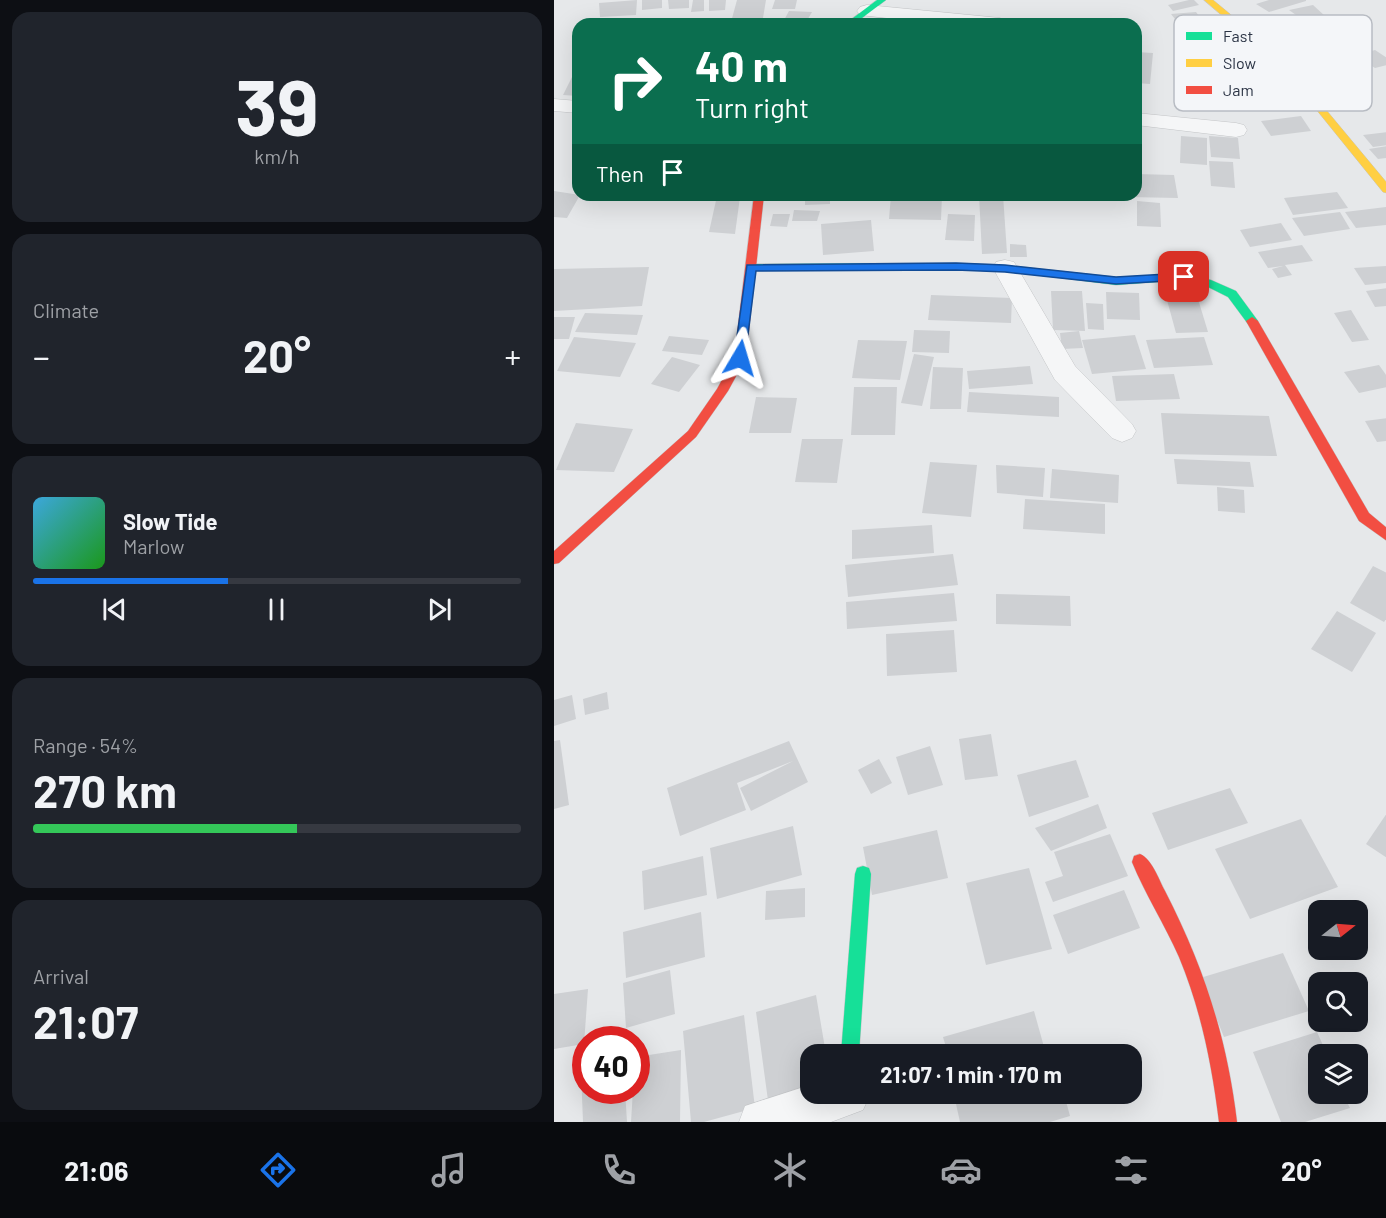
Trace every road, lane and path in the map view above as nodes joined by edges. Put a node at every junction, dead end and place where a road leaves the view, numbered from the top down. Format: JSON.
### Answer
{"nodes":[{"id":1,"x":1208,"y":0,"type":"edge"},
{"id":2,"x":874,"y":5,"type":"edge"},
{"id":3,"x":1226,"y":15,"type":"edge"},
{"id":4,"x":857,"y":18,"type":"edge"},
{"id":5,"x":960,"y":18,"type":"edge"},
{"id":6,"x":554,"y":105,"type":"edge"},
{"id":7,"x":572,"y":106,"type":"edge"},
{"id":8,"x":1322,"y":111,"type":"edge"},
{"id":9,"x":1142,"y":120,"type":"edge"},
{"id":10,"x":1236,"y":130,"type":"dead end"},
{"id":11,"x":1386,"y":189,"type":"edge"},
{"id":12,"x":758,"y":201,"type":"edge"},
{"id":13,"x":751,"y":267,"type":"junction"},
{"id":14,"x":1005,"y":268,"type":"junction"},
{"id":15,"x":1122,"y":431,"type":"dead end"},
{"id":16,"x":1386,"y":536,"type":"edge"},
{"id":17,"x":554,"y":559,"type":"edge"},
{"id":18,"x":1140,"y":862,"type":"dead end"},
{"id":19,"x":863,"y":874,"type":"dead end"},
{"id":20,"x":851,"y":1044,"type":"edge"},
{"id":21,"x":812,"y":1104,"type":"edge"},
{"id":22,"x":761,"y":1122,"type":"edge"},
{"id":23,"x":1228,"y":1122,"type":"edge"}],
"edges":[{"from":1,"to":3,"type":"street"},
{"from":2,"to":4,"type":"street"},
{"from":2,"to":5,"type":"street"},
{"from":6,"to":7,"type":"street"},
{"from":8,"to":11,"type":"street"},
{"from":9,"to":10,"type":"street"},
{"from":12,"to":13,"type":"street"},
{"from":13,"to":14,"type":"street"},
{"from":13,"to":17,"type":"street"},
{"from":14,"to":15,"type":"street"},
{"from":14,"to":16,"type":"street"},
{"from":18,"to":23,"type":"street"},
{"from":19,"to":20,"type":"street"},
{"from":21,"to":22,"type":"street"}]}
